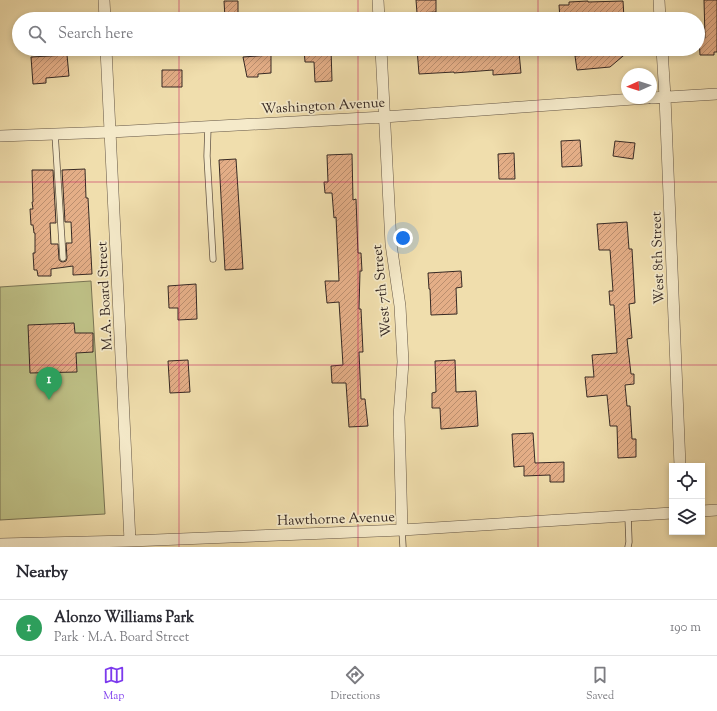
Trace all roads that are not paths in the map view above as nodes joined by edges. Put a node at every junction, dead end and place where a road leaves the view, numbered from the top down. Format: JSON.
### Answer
{"nodes":[{"id":1,"x":104,"y":0,"type":"edge"},
{"id":2,"x":378,"y":0,"type":"edge"},
{"id":3,"x":659,"y":0,"type":"edge"},
{"id":4,"x":105,"y":12,"type":"edge"},
{"id":5,"x":379,"y":12,"type":"edge"},
{"id":6,"x":660,"y":12,"type":"edge"},
{"id":7,"x":106,"y":56,"type":"edge"},
{"id":8,"x":381,"y":56,"type":"edge"},
{"id":9,"x":662,"y":56,"type":"edge"},
{"id":10,"x":717,"y":94,"type":"edge"},
{"id":11,"x":665,"y":97,"type":"junction"},
{"id":12,"x":657,"y":98,"type":"edge"},
{"id":13,"x":621,"y":100,"type":"edge"},
{"id":14,"x":384,"y":117,"type":"junction"},
{"id":15,"x":208,"y":126,"type":"junction"},
{"id":16,"x":111,"y":132,"type":"junction"},
{"id":17,"x":55,"y":134,"type":"junction"},
{"id":18,"x":0,"y":136,"type":"edge"},
{"id":19,"x":63,"y":258,"type":"dead end"},
{"id":20,"x":212,"y":259,"type":"dead end"},
{"id":21,"x":680,"y":463,"type":"edge"},
{"id":22,"x":717,"y":510,"type":"edge"},
{"id":23,"x":705,"y":511,"type":"edge"},
{"id":24,"x":669,"y":513,"type":"edge"},
{"id":25,"x":628,"y":516,"type":"junction"},
{"id":26,"x":402,"y":530,"type":"junction"},
{"id":27,"x":130,"y":541,"type":"junction"},
{"id":28,"x":0,"y":544,"type":"edge"},
{"id":29,"x":403,"y":547,"type":"edge"},
{"id":30,"x":628,"y":547,"type":"edge"}],
"edges":[{"from":1,"to":4,"type":"street"},
{"from":2,"to":5,"type":"street"},
{"from":3,"to":6,"type":"street"},
{"from":7,"to":16,"type":"street","name":"M.A. Board Street"},
{"from":8,"to":14,"type":"street","name":"West 7th Street"},
{"from":9,"to":11,"type":"street","name":"West 8th Street"},
{"from":10,"to":11,"type":"street","name":"Washington Avenue"},
{"from":11,"to":12,"type":"street","name":"Washington Avenue"},
{"from":11,"to":21,"type":"street","name":"West 8th Street"},
{"from":13,"to":14,"type":"street","name":"Washington Avenue"},
{"from":14,"to":15,"type":"street","name":"Washington Avenue"},
{"from":14,"to":26,"type":"street","name":"West 7th Street"},
{"from":15,"to":16,"type":"street","name":"Washington Avenue"},
{"from":15,"to":20,"type":"lane"},
{"from":16,"to":17,"type":"street","name":"Washington Avenue"},
{"from":16,"to":27,"type":"street","name":"M.A. Board Street"},
{"from":17,"to":18,"type":"street","name":"Washington Avenue"},
{"from":17,"to":19,"type":"lane"},
{"from":22,"to":23,"type":"street"},
{"from":24,"to":25,"type":"street","name":"Hawthorne Avenue"},
{"from":25,"to":26,"type":"street","name":"Hawthorne Avenue"},
{"from":25,"to":30,"type":"lane"},
{"from":26,"to":27,"type":"street","name":"Hawthorne Avenue"},
{"from":26,"to":29,"type":"lane"},
{"from":27,"to":28,"type":"street","name":"Hawthorne Avenue"}]}
